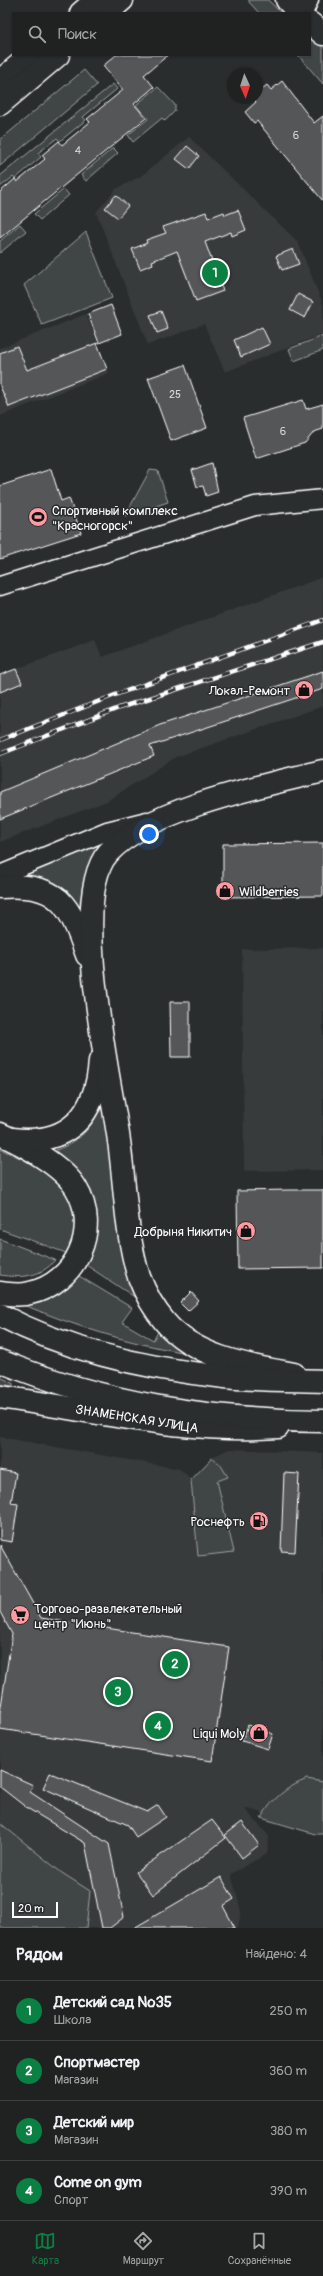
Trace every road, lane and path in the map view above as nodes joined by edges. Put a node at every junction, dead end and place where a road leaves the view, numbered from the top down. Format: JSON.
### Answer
{"nodes":[{"id":1,"x":96,"y":0,"type":"edge"},
{"id":2,"x":122,"y":0,"type":"edge"},
{"id":3,"x":287,"y":0,"type":"edge"},
{"id":4,"x":309,"y":0,"type":"edge"},
{"id":5,"x":82,"y":12,"type":"edge"},
{"id":6,"x":108,"y":12,"type":"edge"},
{"id":7,"x":298,"y":12,"type":"edge"},
{"id":8,"x":303,"y":12,"type":"edge"},
{"id":9,"x":311,"y":24,"type":"edge"},
{"id":10,"x":323,"y":34,"type":"edge"},
{"id":11,"x":30,"y":56,"type":"edge"},
{"id":12,"x":57,"y":56,"type":"edge"},
{"id":13,"x":0,"y":81,"type":"edge"},
{"id":14,"x":0,"y":104,"type":"edge"},
{"id":15,"x":323,"y":499,"type":"edge"},
{"id":16,"x":0,"y":586,"type":"edge"},
{"id":17,"x":323,"y":771,"type":"edge"},
{"id":18,"x":167,"y":816,"type":"junction"},
{"id":19,"x":0,"y":875,"type":"edge"},
{"id":20,"x":0,"y":887,"type":"edge"},
{"id":21,"x":93,"y":973,"type":"junction"},
{"id":22,"x":101,"y":1036,"type":"junction"},
{"id":23,"x":6,"y":1136,"type":"edge"},
{"id":24,"x":0,"y":1293,"type":"edge"},
{"id":25,"x":0,"y":1315,"type":"edge"},
{"id":26,"x":0,"y":1361,"type":"edge"},
{"id":27,"x":323,"y":1381,"type":"edge"},
{"id":28,"x":0,"y":1397,"type":"edge"},
{"id":29,"x":323,"y":1423,"type":"edge"}],
"edges":[{"from":1,"to":5,"type":"main road"},
{"from":2,"to":6,"type":"main road"},
{"from":3,"to":7,"type":"main road"},
{"from":4,"to":8,"type":"street"},
{"from":9,"to":10,"type":"main road"},
{"from":11,"to":13,"type":"main road"},
{"from":12,"to":14,"type":"main road"},
{"from":15,"to":16,"type":"street"},
{"from":17,"to":18,"type":"main road"},
{"from":18,"to":19,"type":"street"},
{"from":18,"to":21,"type":"main road"},
{"from":20,"to":21,"type":"main road"},
{"from":21,"to":22,"type":"main road"},
{"from":22,"to":23,"type":"main road"},
{"from":22,"to":27,"type":"main road"},
{"from":23,"to":24,"type":"main road"},
{"from":25,"to":27,"type":"main road"},
{"from":26,"to":29,"type":"main road"},
{"from":28,"to":29,"type":"main road","name":"ЗНАМЕНСКАЯ УЛИЦА"}]}
